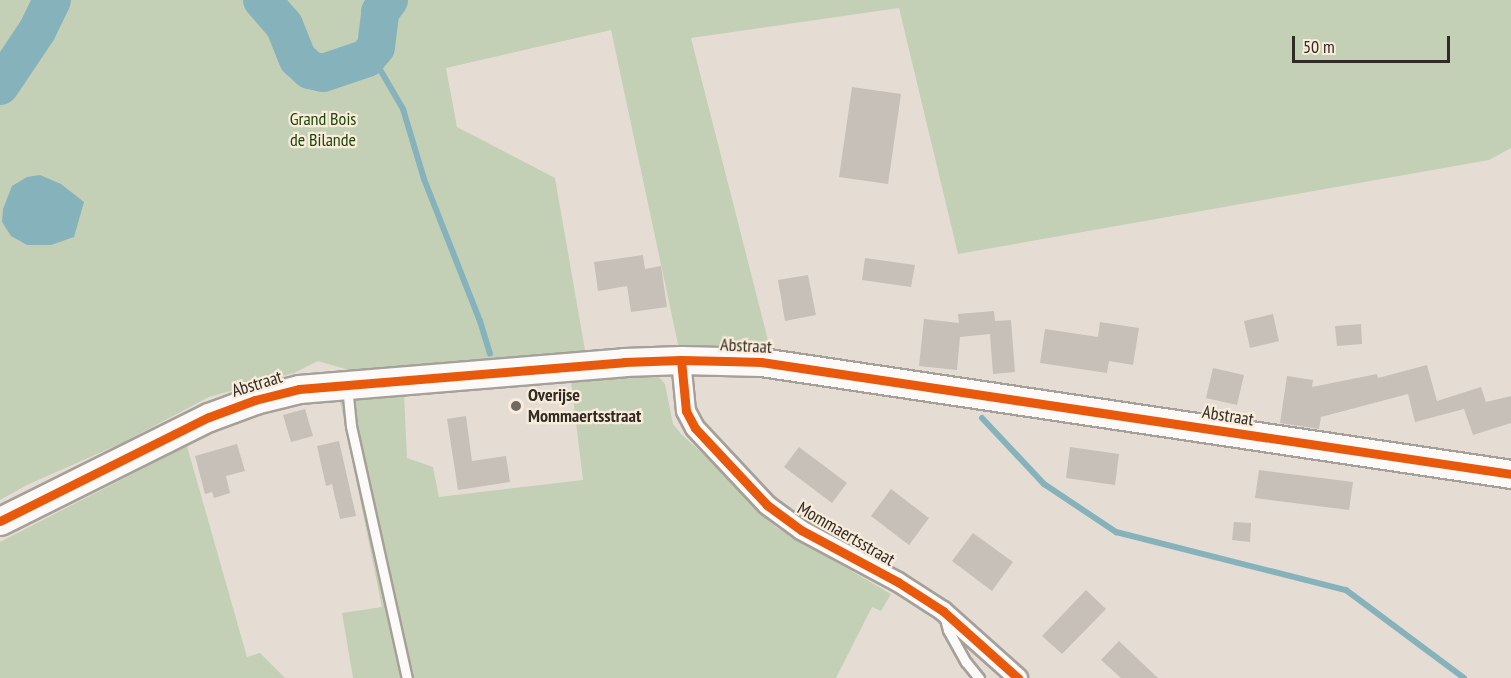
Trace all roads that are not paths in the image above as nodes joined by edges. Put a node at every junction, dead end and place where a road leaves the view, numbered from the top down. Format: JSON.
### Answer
{"nodes":[{"id":1,"x":681,"y":360,"type":"junction"},
{"id":2,"x":347,"y":384,"type":"junction"},
{"id":3,"x":1511,"y":474,"type":"edge"},
{"id":4,"x":0,"y":521,"type":"edge"},
{"id":5,"x":943,"y":611,"type":"junction"},
{"id":6,"x":407,"y":678,"type":"edge"},
{"id":7,"x":979,"y":678,"type":"edge"},
{"id":8,"x":1018,"y":678,"type":"edge"}],
"edges":[{"from":1,"to":2,"type":"street","name":"Abstraat"},
{"from":1,"to":3,"type":"street","name":"Abstraat"},
{"from":1,"to":5,"type":"street","name":"Mommaertsstraat"},
{"from":2,"to":4,"type":"street","name":"Abstraat"},
{"from":2,"to":6,"type":"lane"},
{"from":5,"to":7,"type":"lane"},
{"from":5,"to":8,"type":"street","name":"Mommaertsstraat"}]}
